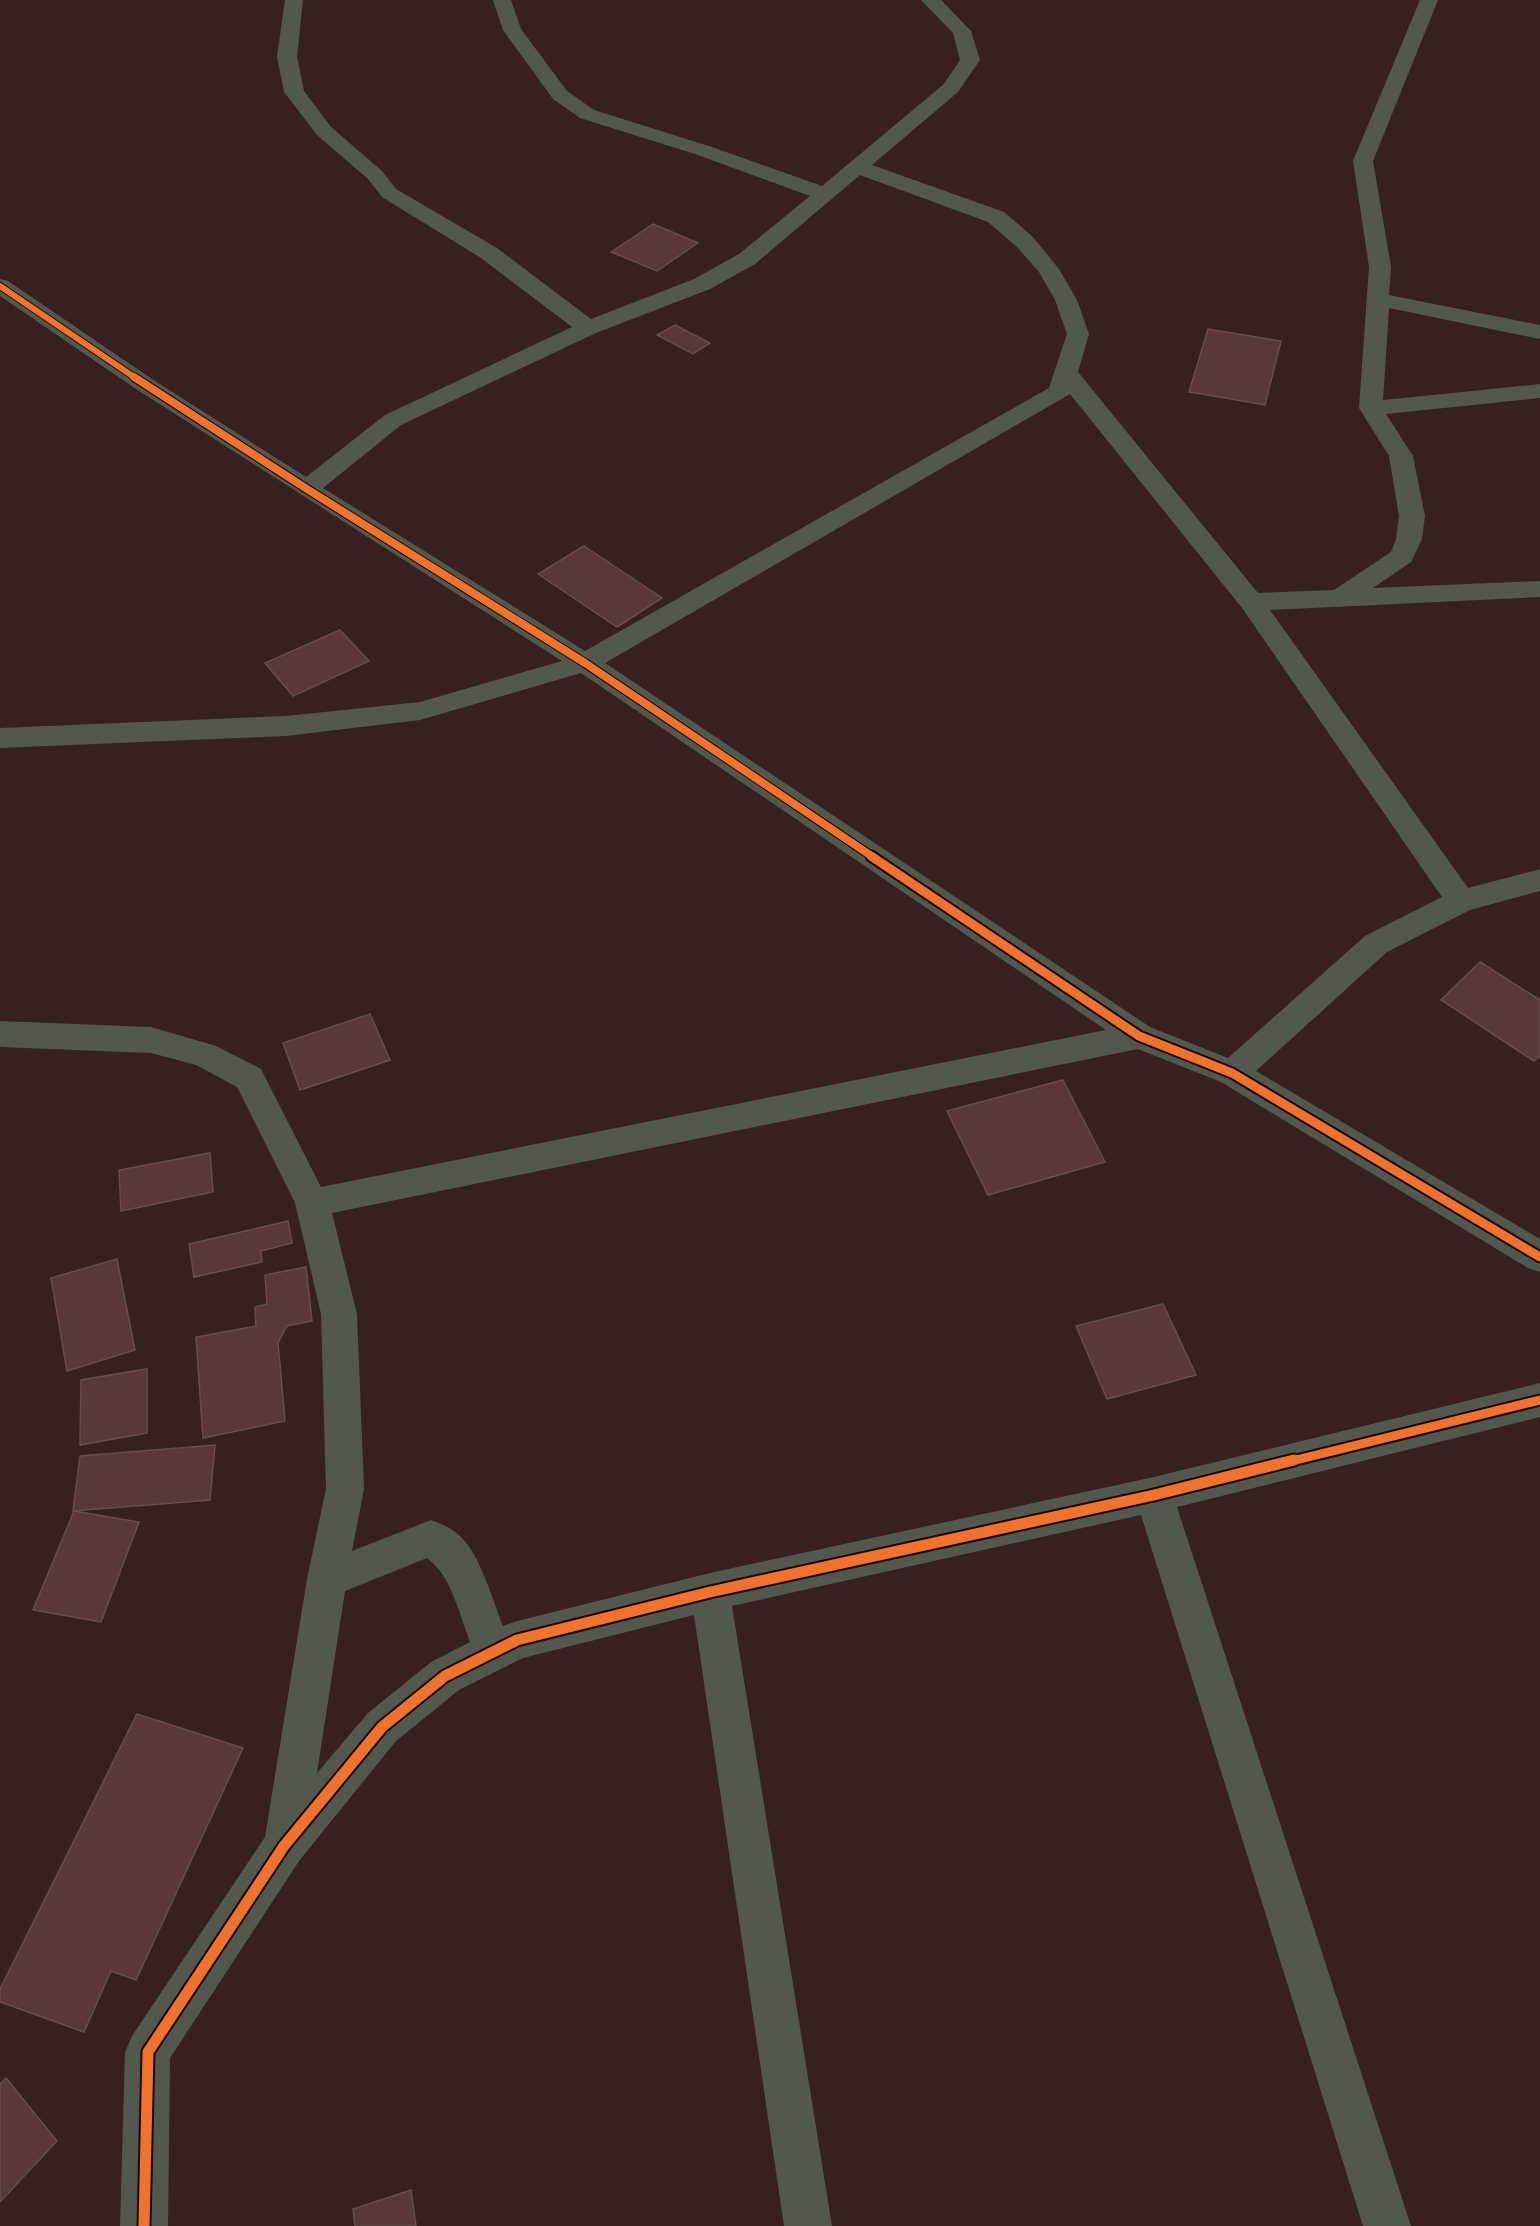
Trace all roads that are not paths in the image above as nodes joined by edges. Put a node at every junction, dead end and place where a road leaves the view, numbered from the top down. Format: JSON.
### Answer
{"nodes":[{"id":1,"x":294,"y":0,"type":"edge"},
{"id":2,"x":502,"y":0,"type":"edge"},
{"id":3,"x":930,"y":0,"type":"edge"},
{"id":4,"x":1429,"y":0,"type":"edge"},
{"id":5,"x":858,"y":166,"type":"junction"},
{"id":6,"x":825,"y":194,"type":"junction"},
{"id":7,"x":0,"y":286,"type":"edge"},
{"id":8,"x":1380,"y":300,"type":"junction"},
{"id":9,"x":588,"y":328,"type":"junction"},
{"id":10,"x":1540,"y":332,"type":"edge"},
{"id":11,"x":1066,"y":373,"type":"junction"},
{"id":12,"x":1540,"y":391,"type":"edge"},
{"id":13,"x":1371,"y":408,"type":"junction"},
{"id":14,"x":307,"y":489,"type":"junction"},
{"id":15,"x":1540,"y":589,"type":"edge"},
{"id":16,"x":1340,"y":598,"type":"junction"},
{"id":17,"x":1251,"y":602,"type":"junction"},
{"id":18,"x":585,"y":663,"type":"junction"},
{"id":19,"x":0,"y":738,"type":"edge"},
{"id":20,"x":1540,"y":880,"type":"edge"},
{"id":21,"x":1461,"y":901,"type":"junction"},
{"id":22,"x":0,"y":1034,"type":"edge"},
{"id":23,"x":1139,"y":1036,"type":"junction"},
{"id":24,"x":1232,"y":1072,"type":"junction"},
{"id":25,"x":312,"y":1203,"type":"junction"},
{"id":26,"x":1540,"y":1257,"type":"edge"},
{"id":27,"x":1540,"y":1400,"type":"edge"},
{"id":28,"x":1154,"y":1495,"type":"junction"},
{"id":29,"x":327,"y":1579,"type":"junction"},
{"id":30,"x":710,"y":1592,"type":"junction"},
{"id":31,"x":494,"y":1652,"type":"junction"},
{"id":32,"x":284,"y":1846,"type":"junction"},
{"id":33,"x":144,"y":2226,"type":"edge"},
{"id":34,"x":808,"y":2226,"type":"edge"},
{"id":35,"x":1387,"y":2226,"type":"edge"}],
"edges":[{"from":1,"to":9,"type":"street"},
{"from":2,"to":6,"type":"street"},
{"from":3,"to":5,"type":"street"},
{"from":4,"to":8,"type":"street"},
{"from":5,"to":6,"type":"street"},
{"from":5,"to":11,"type":"street"},
{"from":6,"to":9,"type":"street"},
{"from":7,"to":14,"type":"street"},
{"from":8,"to":10,"type":"street"},
{"from":8,"to":13,"type":"street"},
{"from":9,"to":14,"type":"street"},
{"from":11,"to":17,"type":"street"},
{"from":11,"to":18,"type":"street"},
{"from":12,"to":13,"type":"street"},
{"from":13,"to":16,"type":"street"},
{"from":14,"to":18,"type":"street"},
{"from":15,"to":16,"type":"street"},
{"from":16,"to":17,"type":"street"},
{"from":17,"to":21,"type":"street"},
{"from":18,"to":19,"type":"street"},
{"from":18,"to":23,"type":"street"},
{"from":20,"to":21,"type":"street"},
{"from":21,"to":24,"type":"street"},
{"from":22,"to":25,"type":"street"},
{"from":23,"to":24,"type":"street"},
{"from":23,"to":25,"type":"street"},
{"from":24,"to":26,"type":"street"},
{"from":25,"to":29,"type":"street"},
{"from":27,"to":28,"type":"street"},
{"from":28,"to":30,"type":"street"},
{"from":28,"to":35,"type":"street"},
{"from":29,"to":31,"type":"street"},
{"from":29,"to":32,"type":"street"},
{"from":30,"to":31,"type":"street"},
{"from":30,"to":34,"type":"street"},
{"from":31,"to":32,"type":"street"},
{"from":32,"to":33,"type":"street"}]}
